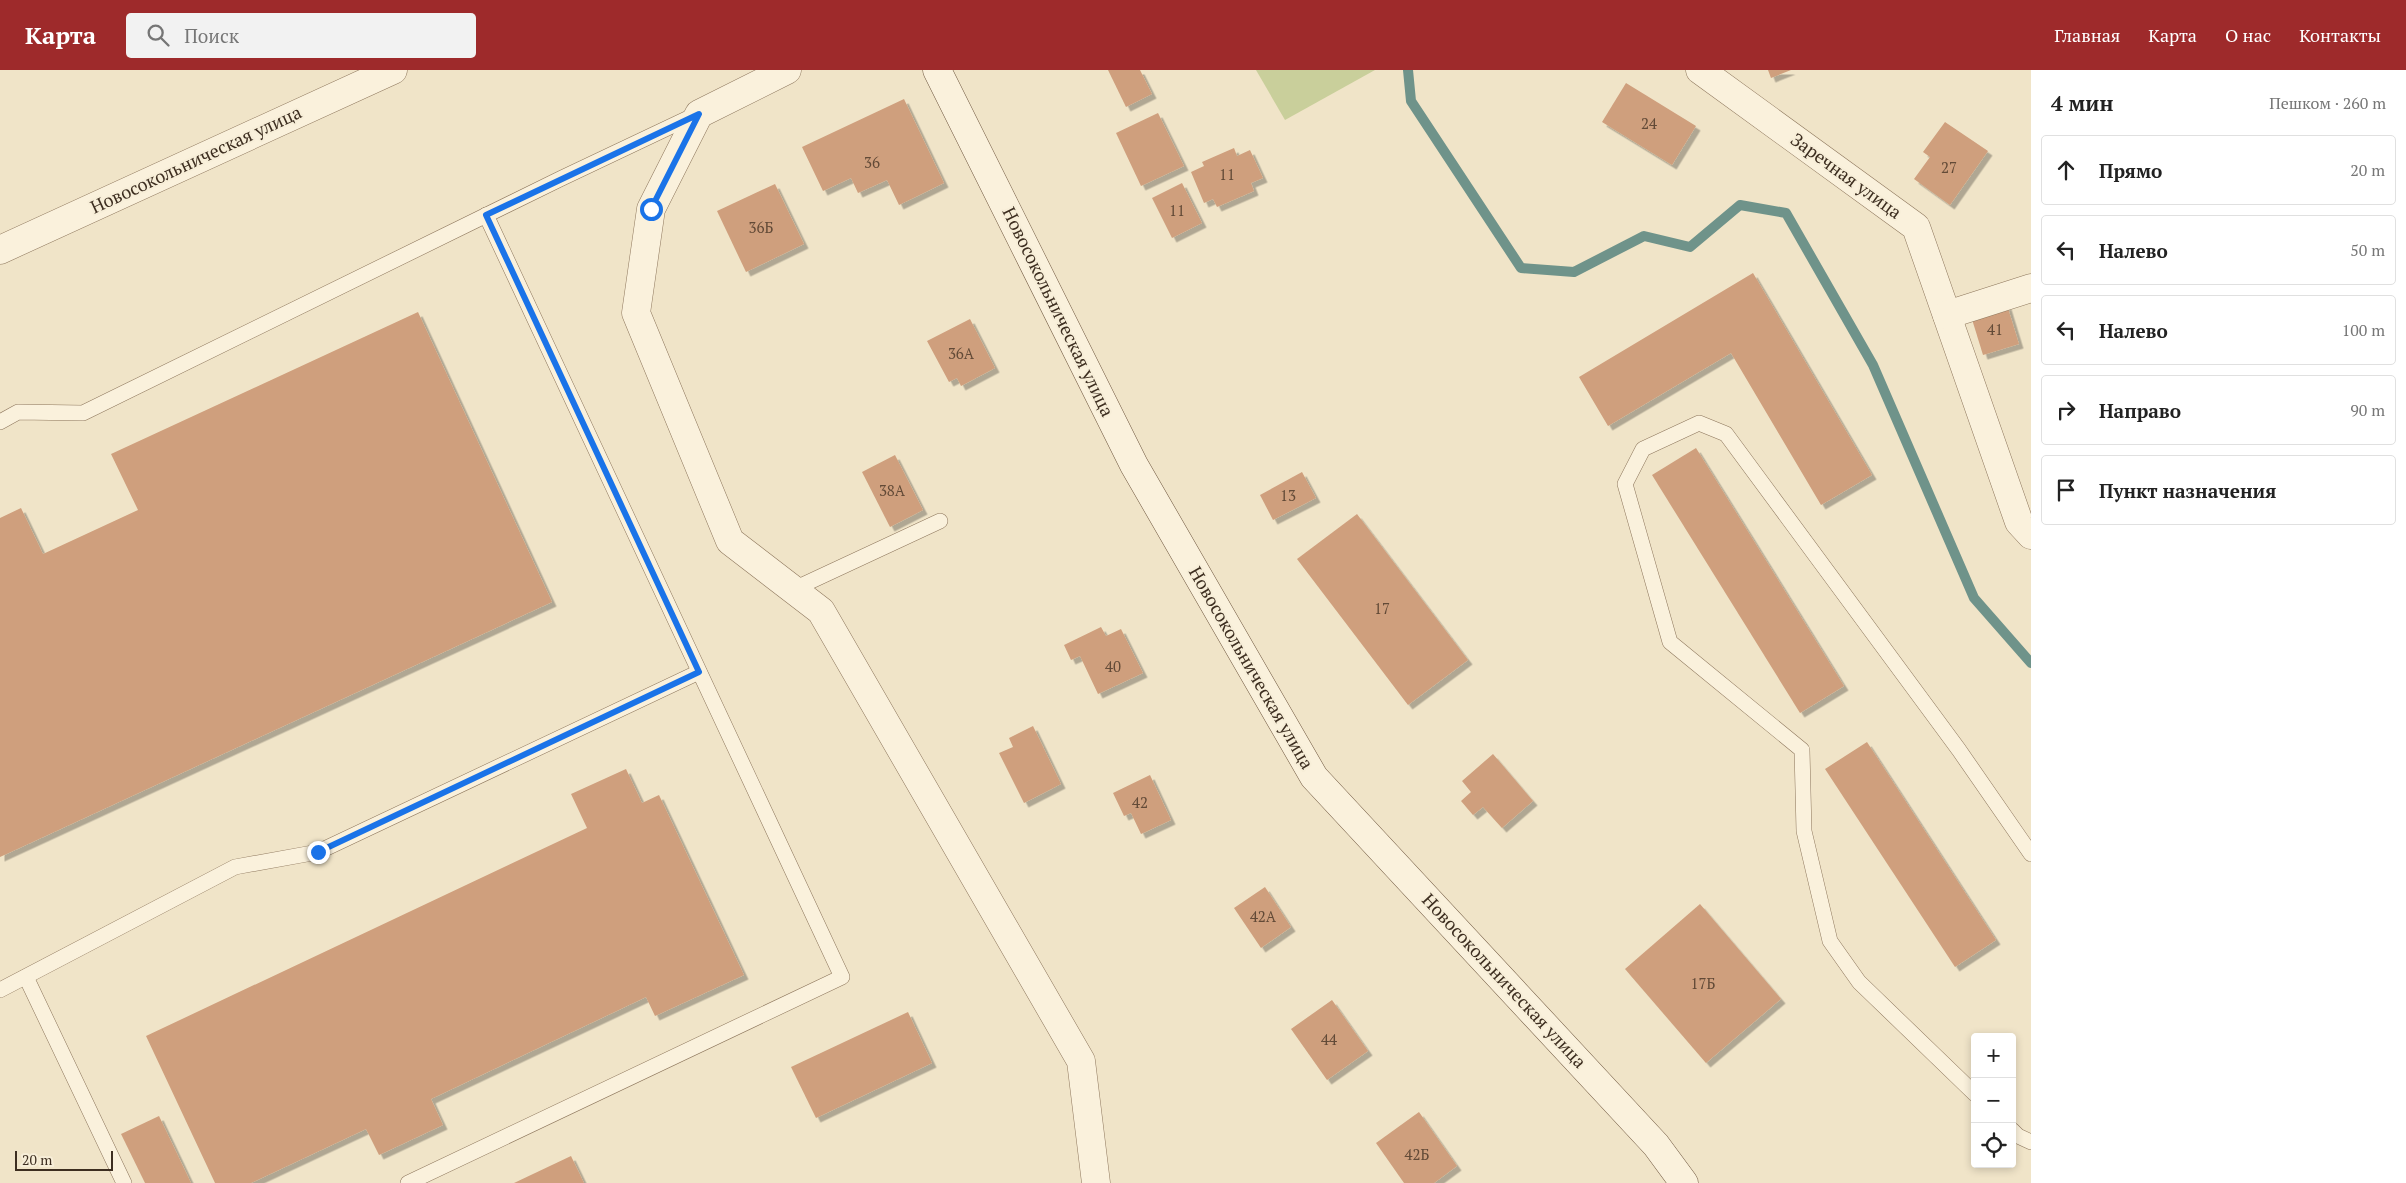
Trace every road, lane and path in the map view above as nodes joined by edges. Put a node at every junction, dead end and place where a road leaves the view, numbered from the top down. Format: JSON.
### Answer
{"nodes":[{"id":1,"x":392,"y":70,"type":"edge"},
{"id":2,"x":787,"y":70,"type":"edge"},
{"id":3,"x":937,"y":70,"type":"edge"},
{"id":4,"x":1700,"y":70,"type":"edge"},
{"id":5,"x":699,"y":114,"type":"junction"},
{"id":6,"x":486,"y":215,"type":"junction"},
{"id":7,"x":0,"y":250,"type":"edge"},
{"id":8,"x":2031,"y":288,"type":"edge"},
{"id":9,"x":1947,"y":315,"type":"junction"},
{"id":10,"x":0,"y":422,"type":"edge"},
{"id":11,"x":940,"y":521,"type":"dead end"},
{"id":12,"x":2031,"y":535,"type":"edge"},
{"id":13,"x":794,"y":589,"type":"junction"},
{"id":14,"x":699,"y":672,"type":"junction"},
{"id":15,"x":2031,"y":854,"type":"edge"},
{"id":16,"x":26,"y":977,"type":"junction"},
{"id":17,"x":0,"y":990,"type":"edge"},
{"id":18,"x":1971,"y":1090,"type":"edge"},
{"id":19,"x":2016,"y":1134,"type":"edge"},
{"id":20,"x":2031,"y":1142,"type":"edge"},
{"id":21,"x":124,"y":1183,"type":"edge"},
{"id":22,"x":408,"y":1183,"type":"edge"},
{"id":23,"x":1096,"y":1183,"type":"edge"},
{"id":24,"x":1684,"y":1183,"type":"edge"}],
"edges":[{"from":1,"to":7,"type":"street","name":"Новосокольническая улица"},
{"from":2,"to":5,"type":"street"},
{"from":3,"to":24,"type":"street","name":"Новосокольническая улица"},
{"from":4,"to":9,"type":"street","name":"Заречная улица"},
{"from":5,"to":6,"type":"lane"},
{"from":5,"to":13,"type":"street"},
{"from":6,"to":10,"type":"lane"},
{"from":6,"to":14,"type":"lane"},
{"from":8,"to":9,"type":"street"},
{"from":9,"to":12,"type":"street","name":"Заречная улица"},
{"from":11,"to":13,"type":"lane"},
{"from":13,"to":23,"type":"street"},
{"from":14,"to":16,"type":"lane"},
{"from":14,"to":22,"type":"lane"},
{"from":15,"to":18,"type":"lane"},
{"from":16,"to":17,"type":"lane"},
{"from":16,"to":21,"type":"lane"},
{"from":19,"to":20,"type":"lane"}]}
